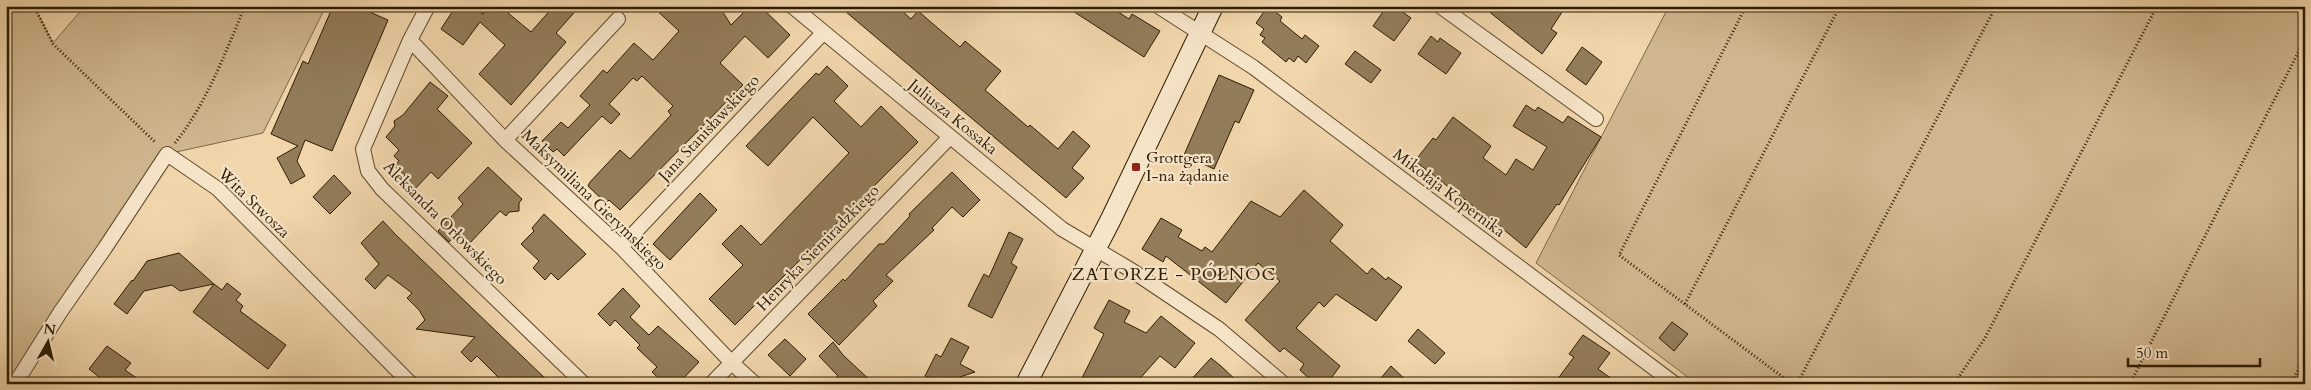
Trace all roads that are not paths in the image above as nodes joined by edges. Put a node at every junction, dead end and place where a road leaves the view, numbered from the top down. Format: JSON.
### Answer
{"nodes":[{"id":1,"x":428,"y":6,"type":"edge"},
{"id":2,"x":792,"y":6,"type":"edge"},
{"id":3,"x":1158,"y":6,"type":"edge"},
{"id":4,"x":1213,"y":6,"type":"edge"},
{"id":5,"x":1440,"y":6,"type":"edge"},
{"id":6,"x":618,"y":19,"type":"dead end"},
{"id":7,"x":1200,"y":32,"type":"junction"},
{"id":8,"x":823,"y":33,"type":"junction"},
{"id":9,"x":410,"y":40,"type":"junction"},
{"id":10,"x":1596,"y":119,"type":"dead end"},
{"id":11,"x":950,"y":137,"type":"junction"},
{"id":12,"x":505,"y":140,"type":"junction"},
{"id":13,"x":621,"y":247,"type":"junction"},
{"id":14,"x":1095,"y":250,"type":"junction"},
{"id":15,"x":732,"y":363,"type":"junction"},
{"id":16,"x":15,"y":384,"type":"edge"},
{"id":17,"x":411,"y":384,"type":"edge"},
{"id":18,"x":584,"y":384,"type":"edge"},
{"id":19,"x":711,"y":384,"type":"edge"},
{"id":20,"x":755,"y":384,"type":"edge"},
{"id":21,"x":1026,"y":384,"type":"edge"},
{"id":22,"x":1284,"y":384,"type":"edge"},
{"id":23,"x":1675,"y":384,"type":"edge"}],
"edges":[{"from":1,"to":9,"type":"street","name":"Aleksandra Orłowskiego"},
{"from":2,"to":8,"type":"street","name":"Juliusza Kossaka"},
{"from":3,"to":7,"type":"street","name":"Mikołaja Kopernika"},
{"from":4,"to":7,"type":"street"},
{"from":5,"to":10,"type":"street"},
{"from":6,"to":12,"type":"street"},
{"from":7,"to":14,"type":"street"},
{"from":7,"to":23,"type":"street","name":"Mikołaja Kopernika"},
{"from":8,"to":11,"type":"street","name":"Juliusza Kossaka"},
{"from":8,"to":13,"type":"street","name":"Jana Stanisławskiego"},
{"from":9,"to":12,"type":"street","name":"Maksymiliana Gierymskiego"},
{"from":9,"to":18,"type":"street","name":"Aleksandra Orłowskiego"},
{"from":11,"to":14,"type":"street","name":"Juliusza Kossaka"},
{"from":11,"to":15,"type":"street","name":"Henryka Siemiradzkiego"},
{"from":12,"to":13,"type":"street","name":"Maksymiliana Gierymskiego"},
{"from":13,"to":15,"type":"street","name":"Maksymiliana Gierymskiego"},
{"from":14,"to":21,"type":"street"},
{"from":14,"to":22,"type":"street","name":"Juliusza Kossaka"},
{"from":15,"to":19,"type":"street","name":"Henryka Siemiradzkiego"},
{"from":15,"to":20,"type":"street","name":"Maksymiliana Gierymskiego"},
{"from":16,"to":17,"type":"street","name":"Wita Stwosza"}]}
